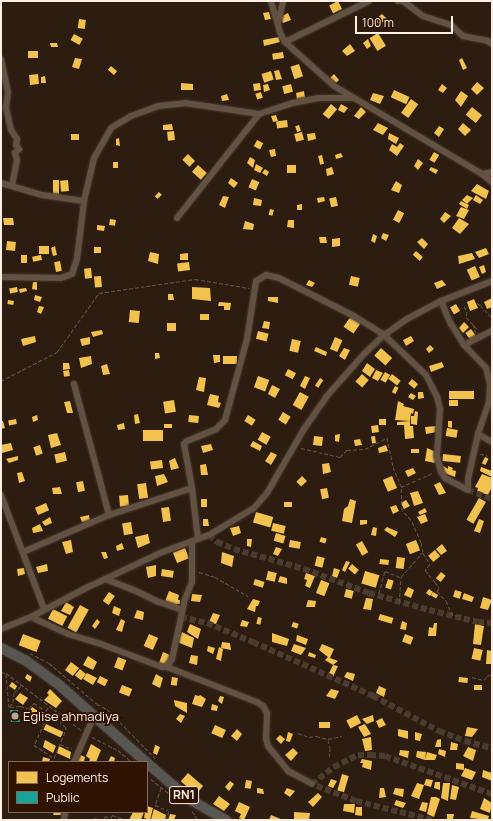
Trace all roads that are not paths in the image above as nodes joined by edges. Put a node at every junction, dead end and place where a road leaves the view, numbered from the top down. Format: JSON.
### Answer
{"nodes":[{"id":1,"x":271,"y":1,"type":"edge"},
{"id":2,"x":283,"y":1,"type":"edge"},
{"id":3,"x":369,"y":1,"type":"edge"},
{"id":4,"x":398,"y":1,"type":"edge"},
{"id":5,"x":278,"y":24,"type":"junction"},
{"id":6,"x":285,"y":42,"type":"junction"},
{"id":7,"x":492,"y":44,"type":"edge"},
{"id":8,"x":1,"y":59,"type":"edge"},
{"id":9,"x":353,"y":98,"type":"junction"},
{"id":10,"x":259,"y":114,"type":"junction"},
{"id":11,"x":492,"y":172,"type":"edge"},
{"id":12,"x":482,"y":174,"type":"junction"},
{"id":13,"x":492,"y":182,"type":"edge"},
{"id":14,"x":1,"y":183,"type":"edge"},
{"id":15,"x":12,"y":186,"type":"junction"},
{"id":16,"x":84,"y":202,"type":"junction"},
{"id":17,"x":177,"y":218,"type":"dead end"},
{"id":18,"x":1,"y":277,"type":"edge"},
{"id":19,"x":492,"y":281,"type":"edge"},
{"id":20,"x":441,"y":301,"type":"junction"},
{"id":21,"x":492,"y":331,"type":"edge"},
{"id":22,"x":384,"y":335,"type":"junction"},
{"id":23,"x":464,"y":345,"type":"junction"},
{"id":24,"x":74,"y":384,"type":"dead end"},
{"id":25,"x":478,"y":434,"type":"junction"},
{"id":26,"x":492,"y":442,"type":"edge"},
{"id":27,"x":192,"y":488,"type":"junction"},
{"id":28,"x":1,"y":496,"type":"edge"},
{"id":29,"x":108,"y":515,"type":"junction"},
{"id":30,"x":195,"y":540,"type":"junction"},
{"id":31,"x":23,"y":552,"type":"junction"},
{"id":32,"x":105,"y":579,"type":"junction"},
{"id":33,"x":44,"y":609,"type":"junction"},
{"id":34,"x":182,"y":610,"type":"junction"},
{"id":35,"x":31,"y":617,"type":"junction"},
{"id":36,"x":1,"y":629,"type":"edge"},
{"id":37,"x":1,"y":648,"type":"edge"},
{"id":38,"x":167,"y":667,"type":"junction"},
{"id":39,"x":94,"y":716,"type":"junction"},
{"id":40,"x":74,"y":761,"type":"edge"},
{"id":41,"x":145,"y":761,"type":"edge"},
{"id":42,"x":148,"y":764,"type":"edge"},
{"id":43,"x":312,"y":784,"type":"dead end"},
{"id":44,"x":229,"y":818,"type":"edge"}],
"edges":[{"from":1,"to":5,"type":"street"},
{"from":2,"to":5,"type":"street"},
{"from":3,"to":6,"type":"street"},
{"from":4,"to":7,"type":"street"},
{"from":5,"to":6,"type":"street"},
{"from":6,"to":9,"type":"street"},
{"from":8,"to":15,"type":"street"},
{"from":9,"to":10,"type":"street"},
{"from":9,"to":12,"type":"street"},
{"from":10,"to":16,"type":"street"},
{"from":10,"to":17,"type":"street"},
{"from":11,"to":12,"type":"street"},
{"from":12,"to":13,"type":"street"},
{"from":14,"to":15,"type":"street"},
{"from":15,"to":16,"type":"street"},
{"from":16,"to":18,"type":"street"},
{"from":19,"to":20,"type":"street"},
{"from":20,"to":22,"type":"street"},
{"from":20,"to":23,"type":"street"},
{"from":21,"to":23,"type":"street"},
{"from":22,"to":25,"type":"street"},
{"from":22,"to":27,"type":"street"},
{"from":22,"to":30,"type":"street"},
{"from":23,"to":25,"type":"street"},
{"from":24,"to":29,"type":"street"},
{"from":25,"to":26,"type":"street"},
{"from":27,"to":29,"type":"street"},
{"from":27,"to":30,"type":"street"},
{"from":28,"to":31,"type":"street"},
{"from":29,"to":31,"type":"street"},
{"from":30,"to":32,"type":"street"},
{"from":30,"to":34,"type":"street"},
{"from":31,"to":33,"type":"street"},
{"from":32,"to":33,"type":"street"},
{"from":32,"to":34,"type":"street"},
{"from":33,"to":35,"type":"street"},
{"from":34,"to":38,"type":"street"},
{"from":35,"to":36,"type":"street"},
{"from":35,"to":38,"type":"street"},
{"from":37,"to":39,"type":"highway","number":"RN1"},
{"from":38,"to":43,"type":"street"},
{"from":39,"to":40,"type":"street"},
{"from":39,"to":41,"type":"highway","number":"RN1"},
{"from":42,"to":44,"type":"highway","number":"RN1"}]}
